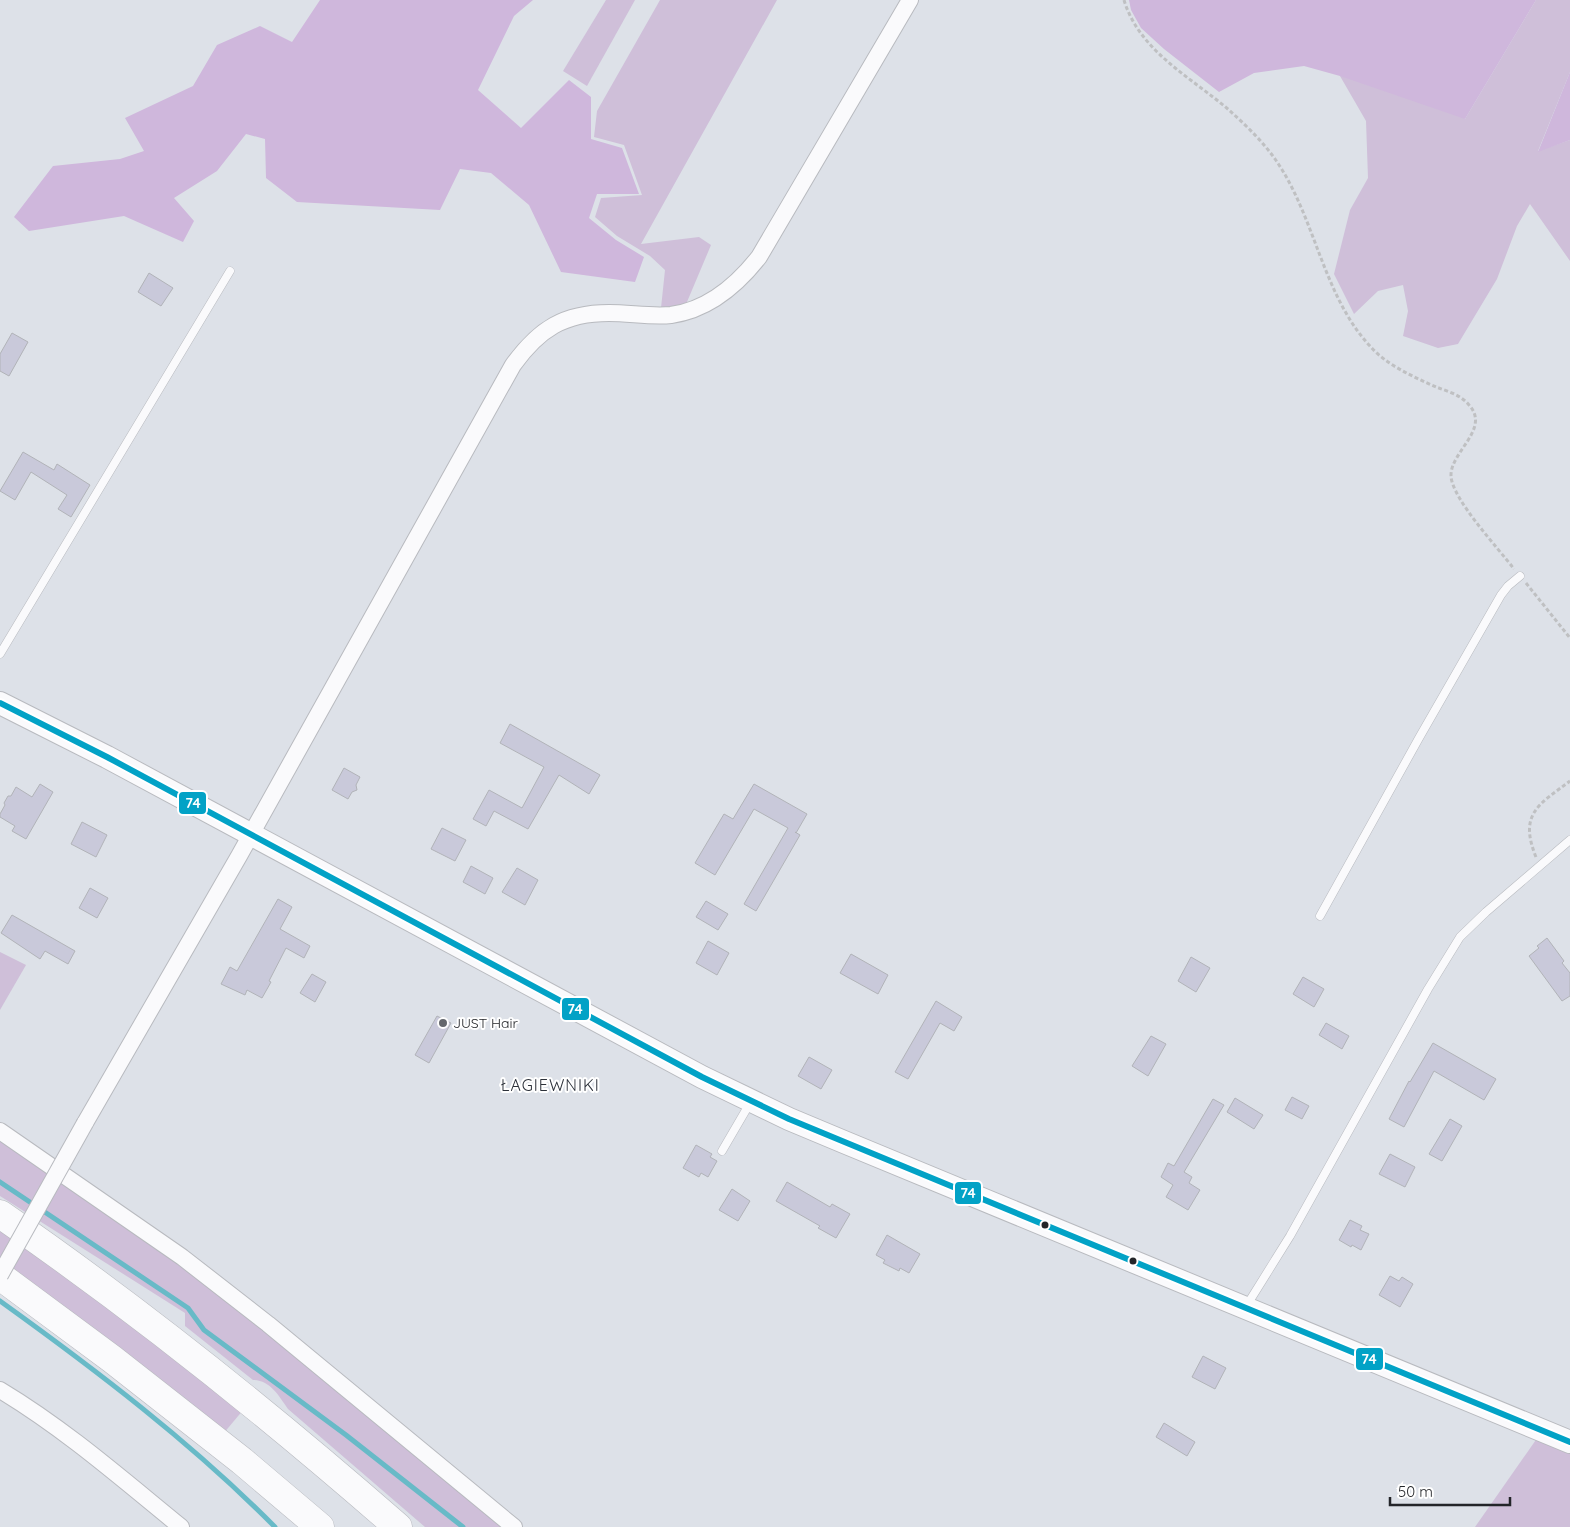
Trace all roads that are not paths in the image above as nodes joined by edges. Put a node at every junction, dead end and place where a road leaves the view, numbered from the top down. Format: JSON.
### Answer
{"nodes":[{"id":1,"x":910,"y":0,"type":"edge"},
{"id":2,"x":230,"y":271,"type":"dead end"},
{"id":3,"x":1520,"y":576,"type":"road end"},
{"id":4,"x":0,"y":654,"type":"edge"},
{"id":5,"x":0,"y":704,"type":"edge"},
{"id":6,"x":251,"y":834,"type":"junction"},
{"id":7,"x":1570,"y":840,"type":"edge"},
{"id":8,"x":1320,"y":916,"type":"dead end"},
{"id":9,"x":751,"y":1102,"type":"junction"},
{"id":10,"x":0,"y":1131,"type":"edge"},
{"id":11,"x":722,"y":1151,"type":"dead end"},
{"id":12,"x":0,"y":1214,"type":"edge"},
{"id":13,"x":0,"y":1275,"type":"edge"},
{"id":14,"x":1246,"y":1307,"type":"junction"},
{"id":15,"x":0,"y":1390,"type":"edge"},
{"id":16,"x":1570,"y":1442,"type":"edge"},
{"id":17,"x":181,"y":1527,"type":"edge"},
{"id":18,"x":320,"y":1527,"type":"edge"},
{"id":19,"x":398,"y":1527,"type":"edge"},
{"id":20,"x":514,"y":1527,"type":"edge"}],
"edges":[{"from":1,"to":6,"type":"street"},
{"from":2,"to":4,"type":"lane"},
{"from":3,"to":8,"type":"lane"},
{"from":5,"to":6,"type":"street"},
{"from":6,"to":9,"type":"street"},
{"from":6,"to":13,"type":"street","bridge":true},
{"from":7,"to":14,"type":"lane"},
{"from":9,"to":11,"type":"lane"},
{"from":9,"to":14,"type":"street"},
{"from":10,"to":20,"type":"street"},
{"from":12,"to":19,"type":"highway"},
{"from":13,"to":18,"type":"highway"},
{"from":14,"to":16,"type":"street"},
{"from":15,"to":17,"type":"street"}]}
